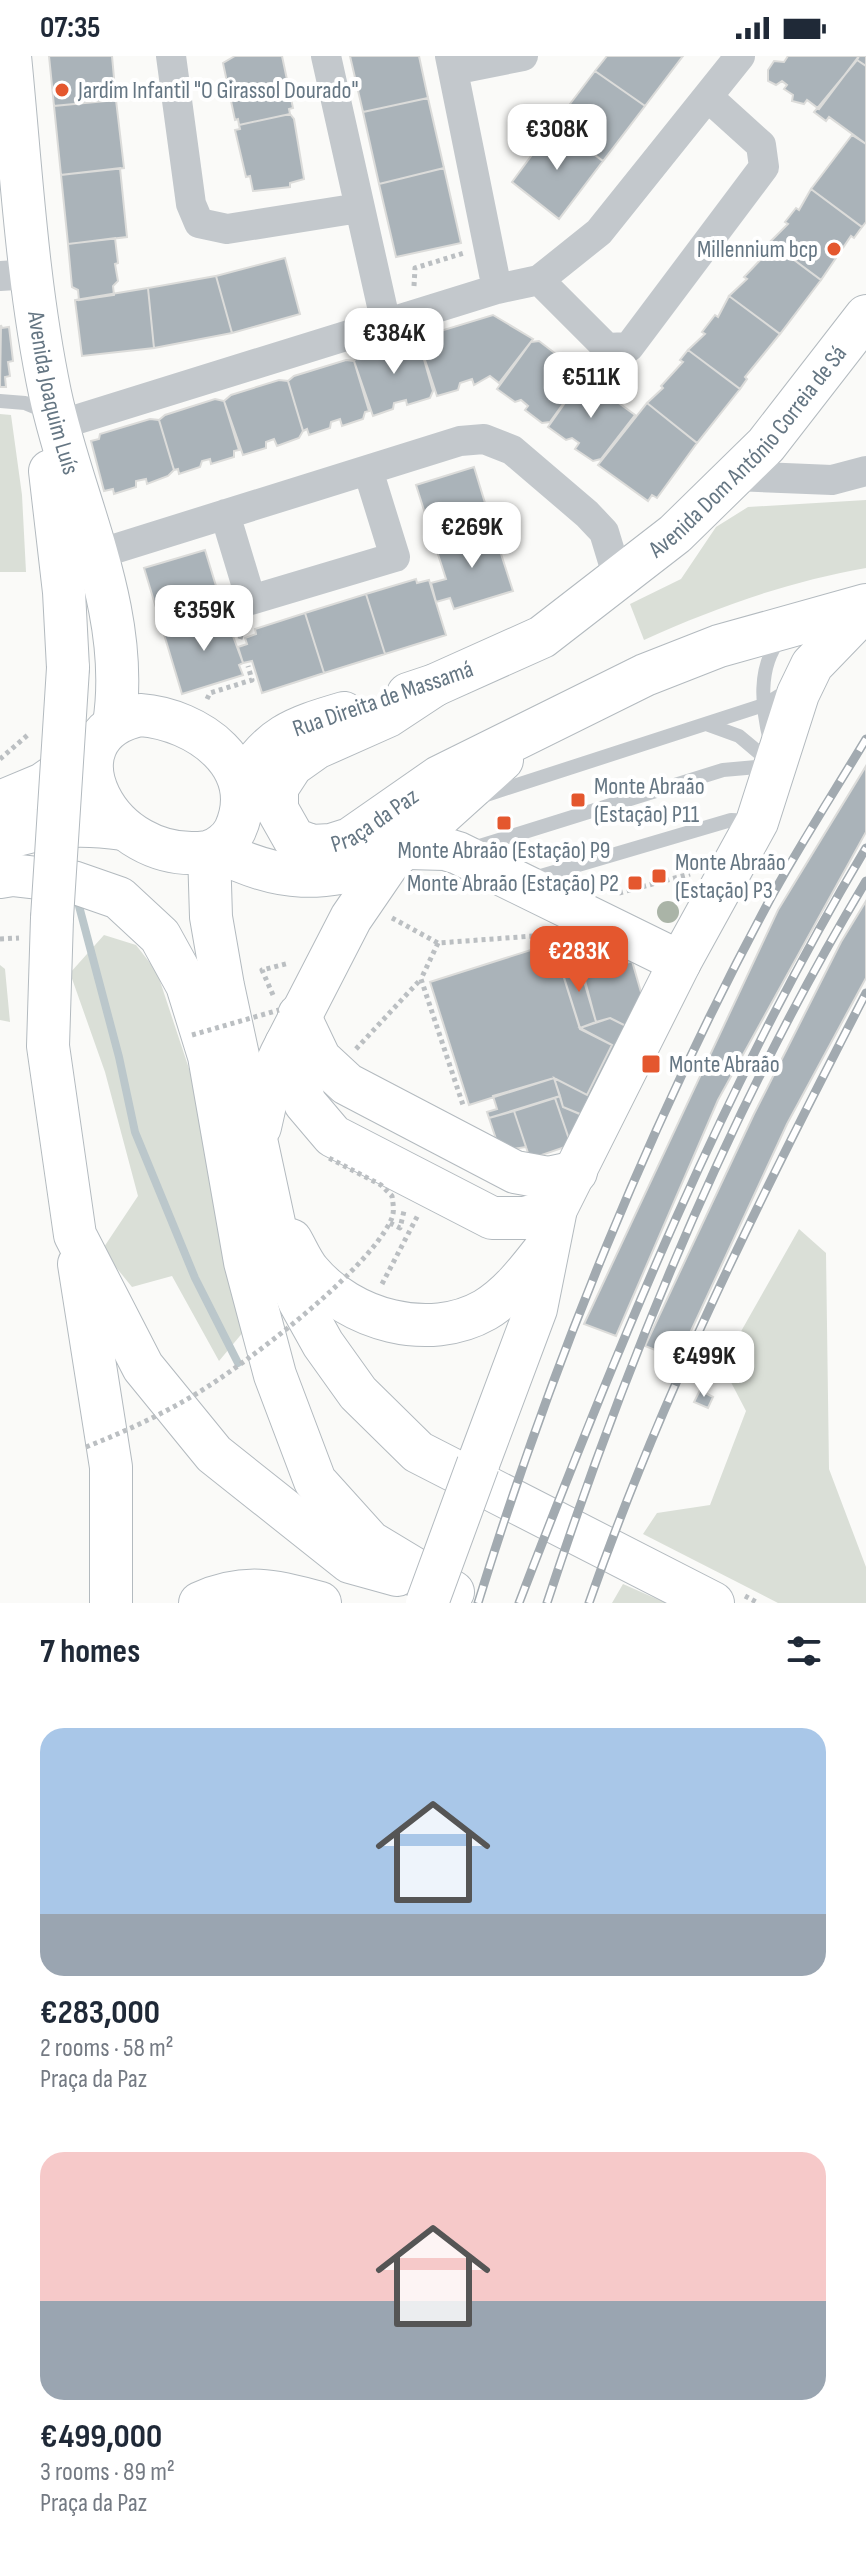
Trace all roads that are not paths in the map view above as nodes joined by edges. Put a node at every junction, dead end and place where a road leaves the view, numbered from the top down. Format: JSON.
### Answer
{"nodes":[{"id":1,"x":10,"y":56,"type":"edge"},
{"id":2,"x":171,"y":56,"type":"edge"},
{"id":3,"x":326,"y":56,"type":"edge"},
{"id":4,"x":523,"y":56,"type":"edge"},
{"id":5,"x":740,"y":56,"type":"edge"},
{"id":6,"x":452,"y":63,"type":"edge"},
{"id":7,"x":709,"y":98,"type":"junction"},
{"id":8,"x":359,"y":208,"type":"junction"},
{"id":9,"x":16,"y":275,"type":"edge"},
{"id":10,"x":539,"y":280,"type":"junction"},
{"id":11,"x":497,"y":289,"type":"junction"},
{"id":12,"x":866,"y":316,"type":"edge"},
{"id":13,"x":386,"y":324,"type":"junction"},
{"id":14,"x":0,"y":401,"type":"edge"},
{"id":15,"x":53,"y":411,"type":"junction"},
{"id":16,"x":368,"y":470,"type":"junction"},
{"id":17,"x":866,"y":471,"type":"edge"},
{"id":18,"x":735,"y":476,"type":"junction"},
{"id":19,"x":225,"y":514,"type":"junction"},
{"id":20,"x":95,"y":555,"type":"junction"},
{"id":21,"x":618,"y":578,"type":"junction"},
{"id":22,"x":866,"y":607,"type":"edge"},
{"id":23,"x":793,"y":622,"type":"junction"},
{"id":24,"x":812,"y":665,"type":"junction"},
{"id":25,"x":435,"y":685,"type":"junction"},
{"id":26,"x":764,"y":705,"type":"junction"},
{"id":27,"x":706,"y":724,"type":"junction"},
{"id":28,"x":106,"y":734,"type":"junction"},
{"id":29,"x":529,"y":734,"type":"junction"},
{"id":30,"x":775,"y":766,"type":"junction"},
{"id":31,"x":241,"y":784,"type":"junction"},
{"id":32,"x":0,"y":802,"type":"edge"},
{"id":33,"x":449,"y":811,"type":"junction"},
{"id":34,"x":757,"y":822,"type":"junction"},
{"id":35,"x":123,"y":829,"type":"junction"},
{"id":36,"x":0,"y":840,"type":"edge"},
{"id":37,"x":212,"y":851,"type":"junction"},
{"id":38,"x":458,"y":853,"type":"junction"},
{"id":39,"x":399,"y":855,"type":"junction"},
{"id":40,"x":0,"y":877,"type":"edge"},
{"id":41,"x":517,"y":882,"type":"junction"},
{"id":42,"x":680,"y":962,"type":"junction"},
{"id":43,"x":288,"y":1023,"type":"junction"},
{"id":44,"x":257,"y":1139,"type":"junction"},
{"id":45,"x":576,"y":1172,"type":"junction"},
{"id":46,"x":268,"y":1192,"type":"junction"},
{"id":47,"x":551,"y":1228,"type":"junction"},
{"id":48,"x":75,"y":1235,"type":"junction"},
{"id":49,"x":453,"y":1599,"type":"edge"},
{"id":50,"x":313,"y":1601,"type":"edge"},
{"id":51,"x":111,"y":1603,"type":"edge"},
{"id":52,"x":200,"y":1603,"type":"edge"},
{"id":53,"x":230,"y":1603,"type":"edge"},
{"id":54,"x":713,"y":1603,"type":"edge"}],
"edges":[{"from":1,"to":9,"type":"street","name":"Avenida Joaquim Luís"},
{"from":2,"to":8,"type":"street"},
{"from":3,"to":8,"type":"street"},
{"from":4,"to":6,"type":"street"},
{"from":5,"to":7,"type":"street"},
{"from":6,"to":11,"type":"street"},
{"from":7,"to":10,"type":"street"},
{"from":7,"to":10,"type":"street"},
{"from":8,"to":13,"type":"street"},
{"from":9,"to":15,"type":"street","name":"Avenida Joaquim Luís"},
{"from":10,"to":11,"type":"street"},
{"from":11,"to":13,"type":"street"},
{"from":12,"to":18,"type":"street","name":"Avenida Dom António Correia de Sá"},
{"from":13,"to":15,"type":"street"},
{"from":14,"to":15,"type":"lane"},
{"from":15,"to":20,"type":"street","name":"Avenida Joaquim Luís"},
{"from":15,"to":48,"type":"street","bridge":true},
{"from":16,"to":19,"type":"street"},
{"from":16,"to":19,"type":"street"},
{"from":16,"to":21,"type":"street"},
{"from":17,"to":18,"type":"street"},
{"from":18,"to":21,"type":"street","name":"Avenida Dom António Correia de Sá"},
{"from":19,"to":20,"type":"street"},
{"from":20,"to":28,"type":"street","name":"Avenida Joaquim Luís"},
{"from":21,"to":25,"type":"street","name":"Rua Direita de Massamá"},
{"from":22,"to":23,"type":"street"},
{"from":22,"to":24,"type":"street","name":"Praça da Paz"},
{"from":23,"to":26,"type":"lane","name":"Praça da Paz"},
{"from":23,"to":29,"type":"street"},
{"from":24,"to":26,"type":"lane","name":"Praça da Paz"},
{"from":24,"to":30,"type":"street","name":"Praça da Paz"},
{"from":25,"to":29,"type":"street","name":"Praça da Paz"},
{"from":25,"to":31,"type":"street","name":"Rua Direita de Massamá"},
{"from":26,"to":27,"type":"lane","name":"Praça da Paz"},
{"from":26,"to":30,"type":"lane","name":"Praça da Paz"},
{"from":27,"to":30,"type":"lane"},
{"from":27,"to":33,"type":"lane","name":"Praça da Paz"},
{"from":28,"to":31,"type":"street"},
{"from":28,"to":32,"type":"street"},
{"from":28,"to":35,"type":"street"},
{"from":29,"to":33,"type":"street","name":"Praça da Paz"},
{"from":30,"to":34,"type":"street","name":"Praça da Paz"},
{"from":30,"to":38,"type":"lane","name":"Praça da Paz"},
{"from":31,"to":37,"type":"street"},
{"from":33,"to":39,"type":"street","name":"Praça da Paz"},
{"from":34,"to":41,"type":"lane"},
{"from":34,"to":42,"type":"street","name":"Praça da Paz"},
{"from":35,"to":36,"type":"street"},
{"from":35,"to":37,"type":"street"},
{"from":37,"to":39,"type":"street","name":"Praça da Paz"},
{"from":37,"to":44,"type":"street"},
{"from":38,"to":39,"type":"street","name":"Praça da Paz"},
{"from":38,"to":41,"type":"street","name":"Praça da Paz"},
{"from":39,"to":43,"type":"street","name":"Praça da Paz"},
{"from":40,"to":49,"type":"street"},
{"from":41,"to":42,"type":"street","name":"Praça da Paz"},
{"from":42,"to":45,"type":"street","name":"Praça da Paz"},
{"from":43,"to":44,"type":"street","name":"Praça da Paz"},
{"from":43,"to":45,"type":"street"},
{"from":43,"to":47,"type":"street"},
{"from":44,"to":46,"type":"street"},
{"from":45,"to":47,"type":"street","name":"Praça da Paz"},
{"from":46,"to":47,"type":"street"},
{"from":46,"to":54,"type":"street"},
{"from":47,"to":49,"type":"street","bridge":true},
{"from":48,"to":49,"type":"street"},
{"from":48,"to":51,"type":"street"},
{"from":50,"to":52,"type":"street"},
{"from":50,"to":53,"type":"street"}]}
